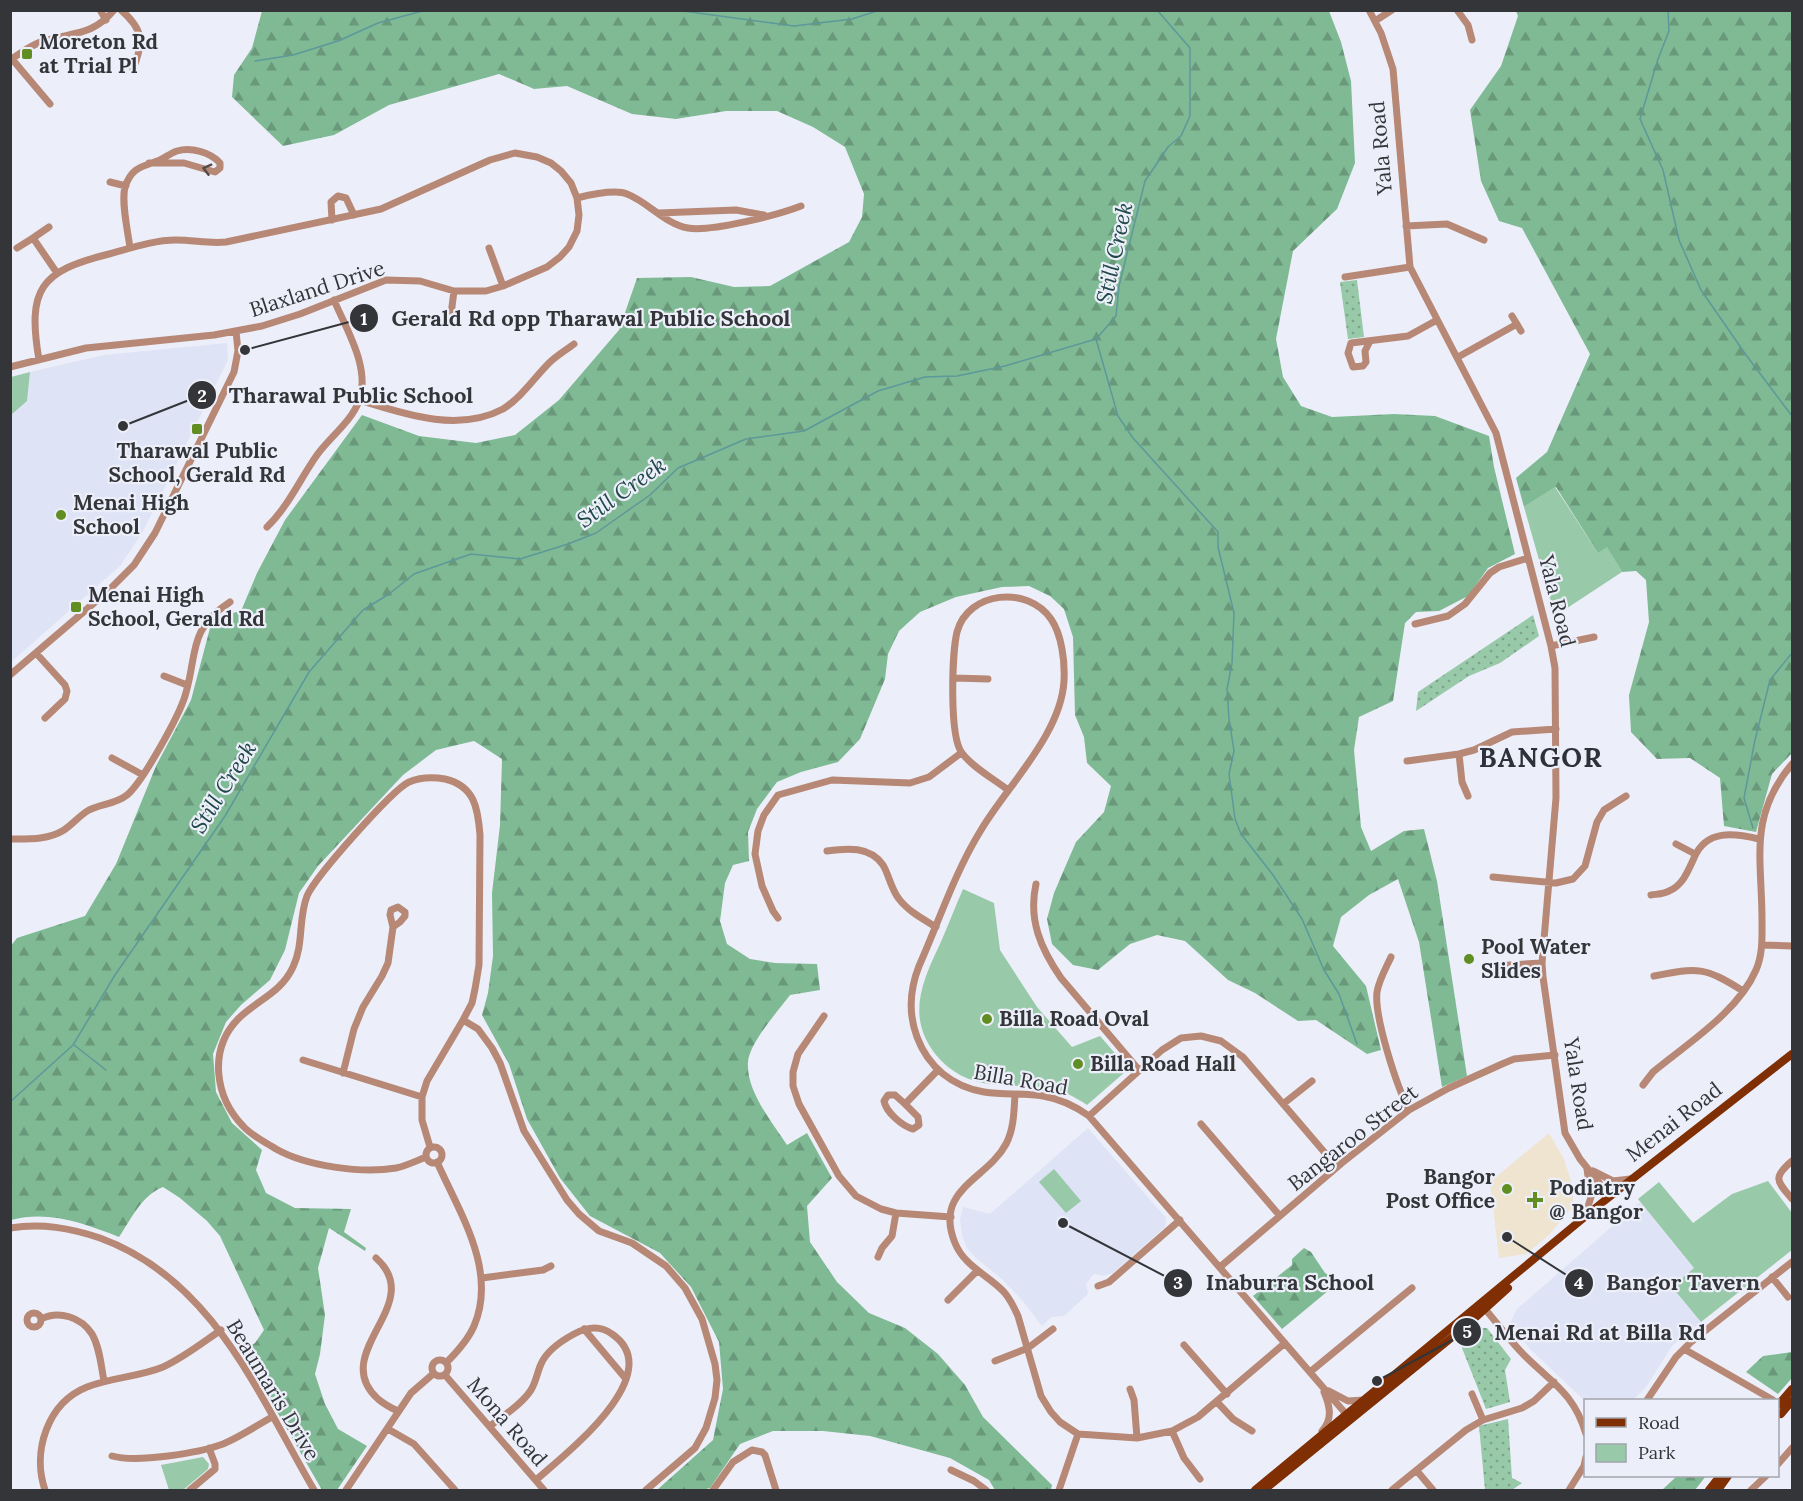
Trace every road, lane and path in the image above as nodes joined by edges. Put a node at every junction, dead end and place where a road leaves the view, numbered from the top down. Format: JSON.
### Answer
{"nodes":[{"id":1,"x":100,"y":10,"type":"edge"},
{"id":2,"x":114,"y":10,"type":"edge"},
{"id":3,"x":121,"y":10,"type":"edge"},
{"id":4,"x":1369,"y":10,"type":"edge"},
{"id":5,"x":1392,"y":10,"type":"edge"},
{"id":6,"x":1457,"y":10,"type":"edge"},
{"id":7,"x":106,"y":20,"type":"junction"},
{"id":8,"x":1375,"y":21,"type":"junction"},
{"id":9,"x":1472,"y":40,"type":"dead end"},
{"id":10,"x":11,"y":60,"type":"edge"},
{"id":11,"x":133,"y":69,"type":"dead end"},
{"id":12,"x":50,"y":104,"type":"dead end"},
{"id":13,"x":149,"y":164,"type":"junction"},
{"id":14,"x":110,"y":182,"type":"dead end"},
{"id":15,"x":126,"y":186,"type":"junction"},
{"id":16,"x":577,"y":198,"type":"junction"},
{"id":17,"x":801,"y":206,"type":"dead end"},
{"id":18,"x":658,"y":213,"type":"junction"},
{"id":19,"x":354,"y":215,"type":"junction"},
{"id":20,"x":769,"y":216,"type":"junction"},
{"id":21,"x":332,"y":220,"type":"junction"},
{"id":22,"x":1406,"y":226,"type":"junction"},
{"id":23,"x":49,"y":227,"type":"dead end"},
{"id":24,"x":33,"y":238,"type":"junction"},
{"id":25,"x":1484,"y":240,"type":"dead end"},
{"id":26,"x":17,"y":248,"type":"dead end"},
{"id":27,"x":130,"y":248,"type":"junction"},
{"id":28,"x":489,"y":248,"type":"dead end"},
{"id":29,"x":1410,"y":267,"type":"junction"},
{"id":30,"x":57,"y":273,"type":"junction"},
{"id":31,"x":1345,"y":277,"type":"dead end"},
{"id":32,"x":503,"y":286,"type":"junction"},
{"id":33,"x":454,"y":291,"type":"junction"},
{"id":34,"x":334,"y":300,"type":"junction"},
{"id":35,"x":1512,"y":316,"type":"dead end"},
{"id":36,"x":1437,"y":320,"type":"junction"},
{"id":37,"x":450,"y":322,"type":"dead end"},
{"id":38,"x":1517,"y":324,"type":"junction"},
{"id":39,"x":236,"y":331,"type":"junction"},
{"id":40,"x":1521,"y":331,"type":"dead end"},
{"id":41,"x":1371,"y":341,"type":"dead end"},
{"id":42,"x":574,"y":344,"type":"dead end"},
{"id":43,"x":1458,"y":357,"type":"junction"},
{"id":44,"x":39,"y":360,"type":"junction"},
{"id":45,"x":10,"y":368,"type":"edge"},
{"id":46,"x":359,"y":400,"type":"junction"},
{"id":47,"x":267,"y":527,"type":"dead end"},
{"id":48,"x":1528,"y":558,"type":"junction"},
{"id":49,"x":230,"y":602,"type":"dead end"},
{"id":50,"x":1415,"y":624,"type":"dead end"},
{"id":51,"x":1594,"y":637,"type":"dead end"},
{"id":52,"x":1551,"y":646,"type":"junction"},
{"id":53,"x":36,"y":653,"type":"junction"},
{"id":54,"x":10,"y":675,"type":"edge"},
{"id":55,"x":164,"y":676,"type":"dead end"},
{"id":56,"x":954,"y":678,"type":"junction"},
{"id":57,"x":988,"y":679,"type":"dead end"},
{"id":58,"x":187,"y":685,"type":"junction"},
{"id":59,"x":45,"y":718,"type":"dead end"},
{"id":60,"x":1556,"y":729,"type":"junction"},
{"id":61,"x":961,"y":753,"type":"junction"},
{"id":62,"x":1459,"y":754,"type":"junction"},
{"id":63,"x":112,"y":758,"type":"dead end"},
{"id":64,"x":1407,"y":761,"type":"dead end"},
{"id":65,"x":1792,"y":764,"type":"edge"},
{"id":66,"x":143,"y":775,"type":"junction"},
{"id":67,"x":1008,"y":790,"type":"junction"},
{"id":68,"x":1468,"y":796,"type":"dead end"},
{"id":69,"x":1626,"y":796,"type":"dead end"},
{"id":70,"x":10,"y":839,"type":"edge"},
{"id":71,"x":1759,"y":839,"type":"junction"},
{"id":72,"x":1676,"y":844,"type":"dead end"},
{"id":73,"x":827,"y":851,"type":"dead end"},
{"id":74,"x":1695,"y":854,"type":"junction"},
{"id":75,"x":1493,"y":877,"type":"dead end"},
{"id":76,"x":1549,"y":881,"type":"junction"},
{"id":77,"x":1036,"y":884,"type":"dead end"},
{"id":78,"x":1651,"y":895,"type":"dead end"},
{"id":79,"x":778,"y":918,"type":"dead end"},
{"id":80,"x":393,"y":927,"type":"dead end"},
{"id":81,"x":936,"y":927,"type":"junction"},
{"id":82,"x":1762,"y":945,"type":"junction"},
{"id":83,"x":1792,"y":947,"type":"edge"},
{"id":84,"x":1391,"y":957,"type":"dead end"},
{"id":85,"x":1542,"y":963,"type":"junction"},
{"id":86,"x":1494,"y":966,"type":"dead end"},
{"id":87,"x":1654,"y":976,"type":"dead end"},
{"id":88,"x":1743,"y":991,"type":"junction"},
{"id":89,"x":824,"y":1016,"type":"dead end"},
{"id":90,"x":463,"y":1020,"type":"junction"},
{"id":91,"x":1792,"y":1054,"type":"edge"},
{"id":92,"x":1554,"y":1055,"type":"junction"},
{"id":93,"x":303,"y":1060,"type":"dead end"},
{"id":94,"x":938,"y":1070,"type":"junction"},
{"id":95,"x":1139,"y":1070,"type":"junction"},
{"id":96,"x":343,"y":1073,"type":"junction"},
{"id":97,"x":1312,"y":1082,"type":"dead end"},
{"id":98,"x":1643,"y":1085,"type":"dead end"},
{"id":99,"x":1748,"y":1088,"type":"junction"},
{"id":100,"x":1015,"y":1094,"type":"junction"},
{"id":101,"x":422,"y":1097,"type":"junction"},
{"id":102,"x":906,"y":1104,"type":"junction"},
{"id":103,"x":1283,"y":1104,"type":"junction"},
{"id":104,"x":1409,"y":1110,"type":"junction"},
{"id":105,"x":1089,"y":1116,"type":"junction"},
{"id":106,"x":1201,"y":1124,"type":"dead end"},
{"id":107,"x":430,"y":1147,"type":"junction"},
{"id":108,"x":426,"y":1157,"type":"junction"},
{"id":109,"x":1792,"y":1161,"type":"edge"},
{"id":110,"x":437,"y":1162,"type":"junction"},
{"id":111,"x":1337,"y":1167,"type":"junction"},
{"id":112,"x":1586,"y":1167,"type":"junction"},
{"id":113,"x":1632,"y":1179,"type":"junction"},
{"id":114,"x":1612,"y":1198,"type":"junction"},
{"id":115,"x":1792,"y":1199,"type":"edge"},
{"id":116,"x":896,"y":1213,"type":"junction"},
{"id":117,"x":1280,"y":1216,"type":"junction"},
{"id":118,"x":951,"y":1217,"type":"junction"},
{"id":119,"x":1180,"y":1220,"type":"junction"},
{"id":120,"x":1582,"y":1220,"type":"junction"},
{"id":121,"x":10,"y":1228,"type":"edge"},
{"id":122,"x":878,"y":1257,"type":"dead end"},
{"id":123,"x":376,"y":1258,"type":"dead end"},
{"id":124,"x":1792,"y":1262,"type":"edge"},
{"id":125,"x":551,"y":1266,"type":"dead end"},
{"id":126,"x":1220,"y":1267,"type":"junction"},
{"id":127,"x":978,"y":1271,"type":"junction"},
{"id":128,"x":1772,"y":1277,"type":"junction"},
{"id":129,"x":482,"y":1278,"type":"junction"},
{"id":130,"x":1098,"y":1286,"type":"dead end"},
{"id":131,"x":1412,"y":1288,"type":"dead end"},
{"id":132,"x":1788,"y":1297,"type":"dead end"},
{"id":133,"x":948,"y":1300,"type":"dead end"},
{"id":134,"x":1483,"y":1307,"type":"junction"},
{"id":135,"x":41,"y":1319,"type":"dead end"},
{"id":136,"x":584,"y":1329,"type":"junction"},
{"id":137,"x":1053,"y":1329,"type":"dead end"},
{"id":138,"x":221,"y":1330,"type":"junction"},
{"id":139,"x":1285,"y":1343,"type":"junction"},
{"id":140,"x":1184,"y":1345,"type":"dead end"},
{"id":141,"x":1028,"y":1348,"type":"junction"},
{"id":142,"x":1684,"y":1348,"type":"junction"},
{"id":143,"x":994,"y":1361,"type":"dead end"},
{"id":144,"x":446,"y":1363,"type":"junction"},
{"id":145,"x":1310,"y":1372,"type":"junction"},
{"id":146,"x":433,"y":1374,"type":"junction"},
{"id":147,"x":445,"y":1375,"type":"junction"},
{"id":148,"x":626,"y":1379,"type":"junction"},
{"id":149,"x":1316,"y":1380,"type":"junction"},
{"id":150,"x":104,"y":1381,"type":"junction"},
{"id":151,"x":1554,"y":1382,"type":"junction"},
{"id":152,"x":1130,"y":1389,"type":"dead end"},
{"id":153,"x":1792,"y":1389,"type":"edge"},
{"id":154,"x":1227,"y":1394,"type":"junction"},
{"id":155,"x":1472,"y":1394,"type":"dead end"},
{"id":156,"x":1648,"y":1399,"type":"edge"},
{"id":157,"x":1770,"y":1399,"type":"edge"},
{"id":158,"x":1364,"y":1400,"type":"junction"},
{"id":159,"x":1374,"y":1401,"type":"junction"},
{"id":160,"x":1792,"y":1401,"type":"edge"},
{"id":161,"x":1216,"y":1402,"type":"junction"},
{"id":162,"x":1779,"y":1403,"type":"edge"},
{"id":163,"x":398,"y":1412,"type":"junction"},
{"id":164,"x":1346,"y":1414,"type":"junction"},
{"id":165,"x":1779,"y":1416,"type":"edge"},
{"id":166,"x":273,"y":1417,"type":"junction"},
{"id":167,"x":1483,"y":1420,"type":"junction"},
{"id":168,"x":490,"y":1426,"type":"junction"},
{"id":169,"x":1584,"y":1428,"type":"edge"},
{"id":170,"x":388,"y":1429,"type":"junction"},
{"id":171,"x":1172,"y":1431,"type":"junction"},
{"id":172,"x":1252,"y":1431,"type":"dead end"},
{"id":173,"x":1078,"y":1434,"type":"junction"},
{"id":174,"x":1332,"y":1435,"type":"junction"},
{"id":175,"x":1137,"y":1438,"type":"junction"},
{"id":176,"x":1308,"y":1446,"type":"junction"},
{"id":177,"x":209,"y":1448,"type":"junction"},
{"id":178,"x":1792,"y":1448,"type":"edge"},
{"id":179,"x":112,"y":1456,"type":"dead end"},
{"id":180,"x":1584,"y":1462,"type":"edge"},
{"id":181,"x":1779,"y":1463,"type":"edge"},
{"id":182,"x":951,"y":1470,"type":"dead end"},
{"id":183,"x":1417,"y":1471,"type":"junction"},
{"id":184,"x":1719,"y":1477,"type":"edge"},
{"id":185,"x":1727,"y":1477,"type":"edge"},
{"id":186,"x":1765,"y":1477,"type":"edge"},
{"id":187,"x":1200,"y":1479,"type":"dead end"},
{"id":188,"x":536,"y":1480,"type":"junction"},
{"id":189,"x":452,"y":1490,"type":"edge"},
{"id":190,"x":45,"y":1491,"type":"edge"},
{"id":191,"x":190,"y":1491,"type":"edge"},
{"id":192,"x":314,"y":1491,"type":"edge"},
{"id":193,"x":346,"y":1491,"type":"edge"},
{"id":194,"x":544,"y":1491,"type":"edge"},
{"id":195,"x":646,"y":1491,"type":"edge"},
{"id":196,"x":713,"y":1491,"type":"edge"},
{"id":197,"x":776,"y":1491,"type":"edge"},
{"id":198,"x":986,"y":1491,"type":"edge"},
{"id":199,"x":1059,"y":1491,"type":"edge"},
{"id":200,"x":1255,"y":1491,"type":"edge"},
{"id":201,"x":1264,"y":1491,"type":"edge"},
{"id":202,"x":1392,"y":1491,"type":"edge"},
{"id":203,"x":1433,"y":1491,"type":"edge"},
{"id":204,"x":1569,"y":1491,"type":"edge"},
{"id":205,"x":1709,"y":1491,"type":"edge"},
{"id":206,"x":1718,"y":1491,"type":"edge"},
{"id":207,"x":1751,"y":1491,"type":"edge"}],
"edges":[{"from":1,"to":7,"type":"street"},
{"from":2,"to":7,"type":"street"},
{"from":3,"to":11,"type":"street"},
{"from":4,"to":8,"type":"street","name":"Yala Road"},
{"from":5,"to":8,"type":"street"},
{"from":6,"to":9,"type":"street"},
{"from":7,"to":10,"type":"street"},
{"from":8,"to":22,"type":"street","name":"Yala Road"},
{"from":10,"to":12,"type":"street"},
{"from":13,"to":13,"type":"street","one_way":true},
{"from":13,"to":15,"type":"street"},
{"from":14,"to":15,"type":"street"},
{"from":15,"to":27,"type":"street"},
{"from":16,"to":18,"type":"street"},
{"from":16,"to":19,"type":"street"},
{"from":16,"to":32,"type":"street","name":"Blaxland Drive"},
{"from":17,"to":20,"type":"street"},
{"from":18,"to":20,"type":"street"},
{"from":18,"to":20,"type":"street"},
{"from":19,"to":21,"type":"street"},
{"from":19,"to":21,"type":"street"},
{"from":21,"to":27,"type":"street"},
{"from":22,"to":25,"type":"street"},
{"from":22,"to":29,"type":"street","name":"Yala Road"},
{"from":23,"to":24,"type":"street"},
{"from":24,"to":26,"type":"street"},
{"from":24,"to":30,"type":"street"},
{"from":27,"to":30,"type":"street"},
{"from":28,"to":32,"type":"street"},
{"from":29,"to":31,"type":"street"},
{"from":29,"to":36,"type":"street","name":"Yala Road"},
{"from":30,"to":44,"type":"street"},
{"from":32,"to":33,"type":"street","name":"Blaxland Drive"},
{"from":33,"to":34,"type":"street","name":"Blaxland Drive"},
{"from":33,"to":37,"type":"street"},
{"from":34,"to":39,"type":"street","name":"Blaxland Drive"},
{"from":34,"to":46,"type":"street"},
{"from":35,"to":38,"type":"street"},
{"from":36,"to":41,"type":"street"},
{"from":36,"to":43,"type":"street","name":"Yala Road"},
{"from":38,"to":40,"type":"street"},
{"from":38,"to":43,"type":"street"},
{"from":39,"to":44,"type":"street","name":"Blaxland Drive"},
{"from":39,"to":53,"type":"street"},
{"from":42,"to":46,"type":"street"},
{"from":43,"to":48,"type":"street","name":"Yala Road"},
{"from":44,"to":45,"type":"street","name":"Blaxland Drive"},
{"from":46,"to":47,"type":"street"},
{"from":48,"to":50,"type":"street"},
{"from":48,"to":52,"type":"street","name":"Yala Road"},
{"from":49,"to":58,"type":"street"},
{"from":51,"to":52,"type":"street"},
{"from":52,"to":60,"type":"street","name":"Yala Road"},
{"from":53,"to":54,"type":"street"},
{"from":53,"to":59,"type":"street"},
{"from":55,"to":58,"type":"street"},
{"from":56,"to":57,"type":"street"},
{"from":56,"to":61,"type":"street","name":"Billa Road"},
{"from":56,"to":67,"type":"street","name":"Billa Road"},
{"from":58,"to":66,"type":"street"},
{"from":60,"to":62,"type":"street"},
{"from":60,"to":76,"type":"street","name":"Yala Road"},
{"from":61,"to":67,"type":"street"},
{"from":61,"to":79,"type":"street"},
{"from":62,"to":64,"type":"street"},
{"from":62,"to":68,"type":"street"},
{"from":63,"to":66,"type":"street"},
{"from":65,"to":71,"type":"street"},
{"from":66,"to":70,"type":"street"},
{"from":67,"to":81,"type":"street","name":"Billa Road"},
{"from":69,"to":76,"type":"street"},
{"from":71,"to":74,"type":"street"},
{"from":71,"to":82,"type":"street"},
{"from":72,"to":74,"type":"street"},
{"from":73,"to":81,"type":"street"},
{"from":74,"to":78,"type":"street"},
{"from":75,"to":76,"type":"street"},
{"from":76,"to":85,"type":"street","name":"Yala Road"},
{"from":77,"to":95,"type":"street"},
{"from":80,"to":96,"type":"street"},
{"from":81,"to":94,"type":"street","name":"Billa Road"},
{"from":82,"to":83,"type":"street"},
{"from":82,"to":88,"type":"street"},
{"from":84,"to":104,"type":"street"},
{"from":85,"to":86,"type":"street"},
{"from":85,"to":92,"type":"street","name":"Yala Road"},
{"from":87,"to":88,"type":"street"},
{"from":88,"to":98,"type":"street"},
{"from":89,"to":116,"type":"street"},
{"from":90,"to":101,"type":"street"},
{"from":90,"to":108,"type":"street"},
{"from":90,"to":195,"type":"street"},
{"from":91,"to":99,"type":"main road","name":"Menai Road"},
{"from":92,"to":104,"type":"street","name":"Bangaroo Street"},
{"from":92,"to":112,"type":"street","name":"Yala Road"},
{"from":93,"to":96,"type":"street"},
{"from":94,"to":100,"type":"street","name":"Billa Road"},
{"from":94,"to":102,"type":"street"},
{"from":95,"to":103,"type":"street"},
{"from":95,"to":105,"type":"street"},
{"from":96,"to":101,"type":"street"},
{"from":97,"to":103,"type":"street"},
{"from":99,"to":113,"type":"main road","name":"Menai Road"},
{"from":99,"to":114,"type":"main road","name":"Menai Road"},
{"from":100,"to":105,"type":"street","name":"Billa Road"},
{"from":100,"to":118,"type":"street"},
{"from":101,"to":107,"type":"street"},
{"from":102,"to":102,"type":"street"},
{"from":103,"to":111,"type":"street"},
{"from":104,"to":111,"type":"street","name":"Bangaroo Street"},
{"from":105,"to":119,"type":"street","name":"Billa Road"},
{"from":106,"to":117,"type":"street"},
{"from":107,"to":108,"type":"street"},
{"from":107,"to":110,"type":"street"},
{"from":108,"to":110,"type":"street"},
{"from":109,"to":115,"type":"street"},
{"from":110,"to":129,"type":"street"},
{"from":111,"to":117,"type":"street","name":"Bangaroo Street"},
{"from":112,"to":113,"type":"street"},
{"from":112,"to":114,"type":"street","name":"Yala Road"},
{"from":112,"to":120,"type":"street"},
{"from":113,"to":114,"type":"main road","name":"Menai Road"},
{"from":114,"to":120,"type":"main road","name":"Menai Road"},
{"from":114,"to":134,"type":"main road","name":"Menai Road"},
{"from":116,"to":118,"type":"street"},
{"from":116,"to":122,"type":"street"},
{"from":117,"to":126,"type":"street","name":"Bangaroo Street"},
{"from":118,"to":127,"type":"street"},
{"from":119,"to":126,"type":"street","name":"Billa Road"},
{"from":119,"to":130,"type":"street"},
{"from":120,"to":134,"type":"main road","name":"Menai Road"},
{"from":121,"to":138,"type":"street","name":"Beaumaris Drive"},
{"from":123,"to":163,"type":"street"},
{"from":124,"to":128,"type":"street"},
{"from":125,"to":129,"type":"street"},
{"from":126,"to":139,"type":"street","name":"Billa Road"},
{"from":127,"to":133,"type":"street"},
{"from":127,"to":141,"type":"street"},
{"from":128,"to":132,"type":"street"},
{"from":128,"to":142,"type":"street"},
{"from":129,"to":144,"type":"street"},
{"from":131,"to":145,"type":"street"},
{"from":134,"to":151,"type":"street"},
{"from":134,"to":158,"type":"main road","name":"Menai Road"},
{"from":134,"to":159,"type":"main road","name":"Menai Road"},
{"from":135,"to":150,"type":"street"},
{"from":136,"to":148,"type":"street"},
{"from":136,"to":148,"type":"street"},
{"from":136,"to":168,"type":"street"},
{"from":137,"to":141,"type":"street"},
{"from":138,"to":150,"type":"street"},
{"from":138,"to":166,"type":"street","name":"Beaumaris Drive"},
{"from":139,"to":145,"type":"street","name":"Billa Road"},
{"from":139,"to":154,"type":"street"},
{"from":140,"to":154,"type":"street"},
{"from":141,"to":143,"type":"street"},
{"from":141,"to":173,"type":"street"},
{"from":142,"to":156,"type":"street"},
{"from":142,"to":157,"type":"street"},
{"from":144,"to":146,"type":"street"},
{"from":144,"to":147,"type":"street"},
{"from":145,"to":149,"type":"street","name":"Billa Road"},
{"from":146,"to":147,"type":"street"},
{"from":146,"to":163,"type":"street"},
{"from":147,"to":168,"type":"street","name":"Mona Road"},
{"from":148,"to":188,"type":"street"},
{"from":149,"to":158,"type":"street"},
{"from":149,"to":164,"type":"street","name":"Billa Road"},
{"from":149,"to":176,"type":"street"},
{"from":150,"to":190,"type":"street"},
{"from":151,"to":167,"type":"street"},
{"from":151,"to":169,"type":"street"},
{"from":152,"to":175,"type":"street"},
{"from":153,"to":162,"type":"main road","bridge":true},
{"from":154,"to":161,"type":"street"},
{"from":155,"to":167,"type":"street"},
{"from":158,"to":164,"type":"main road","name":"Menai Road"},
{"from":159,"to":164,"type":"main road","name":"Menai Road"},
{"from":159,"to":174,"type":"main road","name":"Menai Road"},
{"from":160,"to":165,"type":"main road","bridge":true},
{"from":161,"to":171,"type":"street"},
{"from":161,"to":172,"type":"street"},
{"from":163,"to":170,"type":"street"},
{"from":164,"to":174,"type":"main road","name":"Menai Road"},
{"from":164,"to":176,"type":"main road","name":"Menai Road"},
{"from":166,"to":177,"type":"street"},
{"from":166,"to":192,"type":"street","name":"Beaumaris Drive"},
{"from":167,"to":183,"type":"street"},
{"from":168,"to":188,"type":"street","name":"Mona Road"},
{"from":170,"to":189,"type":"street"},
{"from":170,"to":193,"type":"street"},
{"from":171,"to":175,"type":"street"},
{"from":171,"to":187,"type":"street"},
{"from":173,"to":175,"type":"street"},
{"from":173,"to":199,"type":"street"},
{"from":174,"to":201,"type":"main road","name":"Menai Road"},
{"from":176,"to":200,"type":"main road","name":"Menai Road"},
{"from":177,"to":179,"type":"street"},
{"from":177,"to":191,"type":"street"},
{"from":178,"to":181,"type":"street"},
{"from":180,"to":204,"type":"street"},
{"from":182,"to":198,"type":"street"},
{"from":183,"to":202,"type":"street"},
{"from":183,"to":203,"type":"street"},
{"from":184,"to":205,"type":"main road"},
{"from":185,"to":206,"type":"main road"},
{"from":186,"to":207,"type":"street"},
{"from":188,"to":194,"type":"street","name":"Mona Road"},
{"from":196,"to":197,"type":"street"}]}
